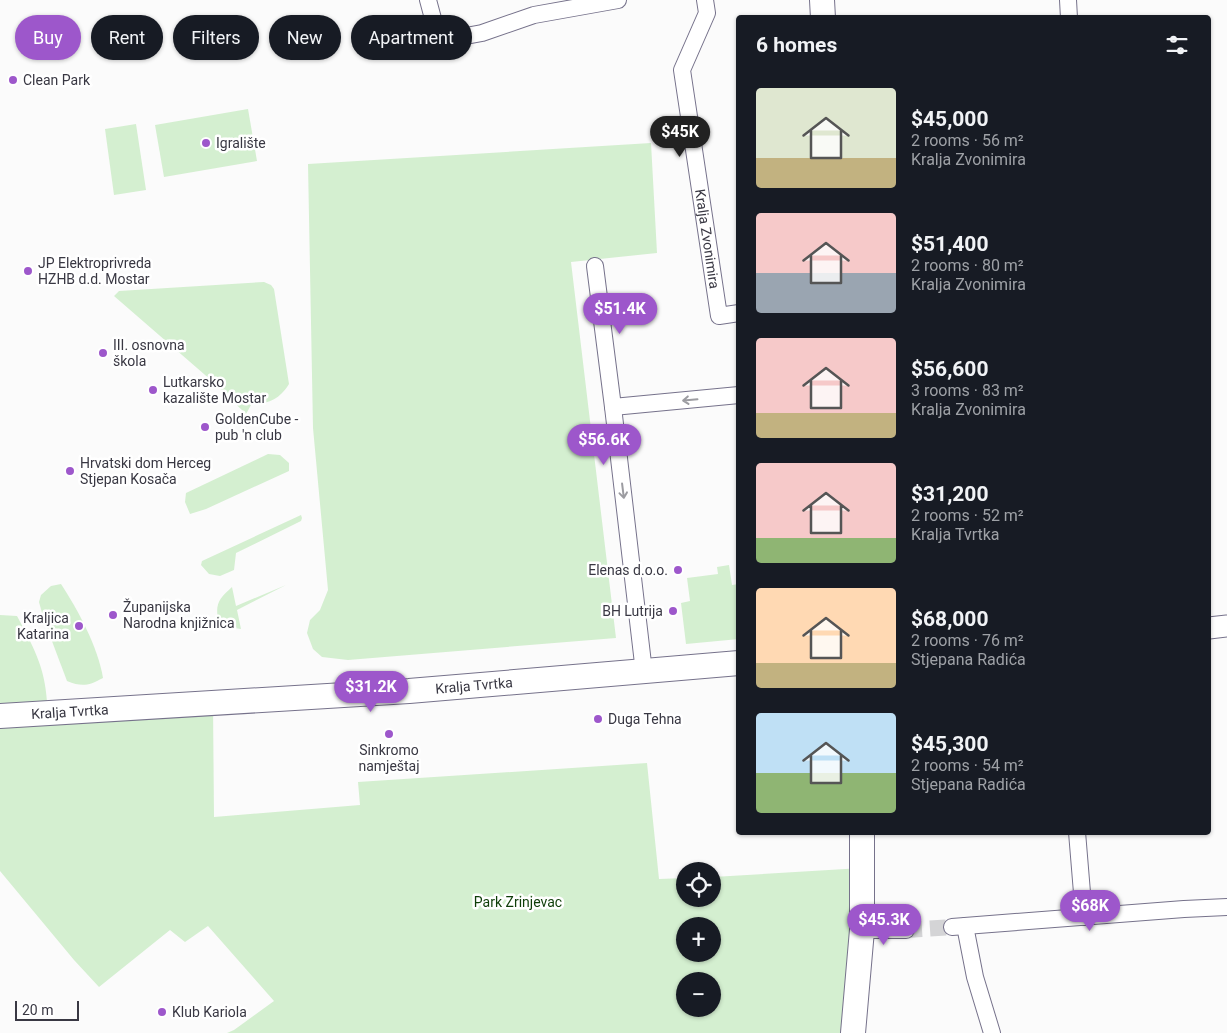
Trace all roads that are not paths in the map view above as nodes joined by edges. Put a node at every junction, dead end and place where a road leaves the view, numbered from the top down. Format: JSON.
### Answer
{"nodes":[{"id":1,"x":428,"y":0,"type":"edge"},
{"id":2,"x":618,"y":0,"type":"edge"},
{"id":3,"x":705,"y":0,"type":"edge"},
{"id":4,"x":822,"y":0,"type":"edge"},
{"id":5,"x":1068,"y":0,"type":"edge"},
{"id":6,"x":823,"y":15,"type":"edge"},
{"id":7,"x":1069,"y":15,"type":"edge"},
{"id":8,"x":595,"y":266,"type":"dead end"},
{"id":9,"x":736,"y":313,"type":"edge"},
{"id":10,"x":736,"y":395,"type":"edge"},
{"id":11,"x":613,"y":407,"type":"junction"},
{"id":12,"x":1227,"y":626,"type":"edge"},
{"id":13,"x":1211,"y":628,"type":"edge"},
{"id":14,"x":736,"y":663,"type":"edge"},
{"id":15,"x":644,"y":672,"type":"junction"},
{"id":16,"x":0,"y":716,"type":"edge"},
{"id":17,"x":862,"y":835,"type":"edge"},
{"id":18,"x":1077,"y":835,"type":"edge"},
{"id":19,"x":1227,"y":908,"type":"edge"},
{"id":20,"x":1084,"y":917,"type":"junction"},
{"id":21,"x":862,"y":930,"type":"junction"},
{"id":22,"x":906,"y":930,"type":"tunnel mouth"},
{"id":23,"x":853,"y":1033,"type":"edge"},
{"id":24,"x":992,"y":1033,"type":"edge"}],
"edges":[{"from":1,"to":2,"type":"street"},
{"from":3,"to":9,"type":"street","name":"Kralja Zvonimira"},
{"from":4,"to":6,"type":"main road"},
{"from":5,"to":7,"type":"street"},
{"from":8,"to":11,"type":"street"},
{"from":10,"to":11,"type":"street","one_way":true},
{"from":11,"to":15,"type":"street","one_way":true},
{"from":12,"to":13,"type":"street"},
{"from":14,"to":15,"type":"main road","name":"Kralja Tvrtka"},
{"from":15,"to":16,"type":"main road","name":"Kralja Tvrtka"},
{"from":17,"to":21,"type":"main road"},
{"from":18,"to":20,"type":"street"},
{"from":19,"to":20,"type":"street"},
{"from":20,"to":24,"type":"street"},
{"from":21,"to":22,"type":"street"},
{"from":21,"to":23,"type":"main road"}]}
